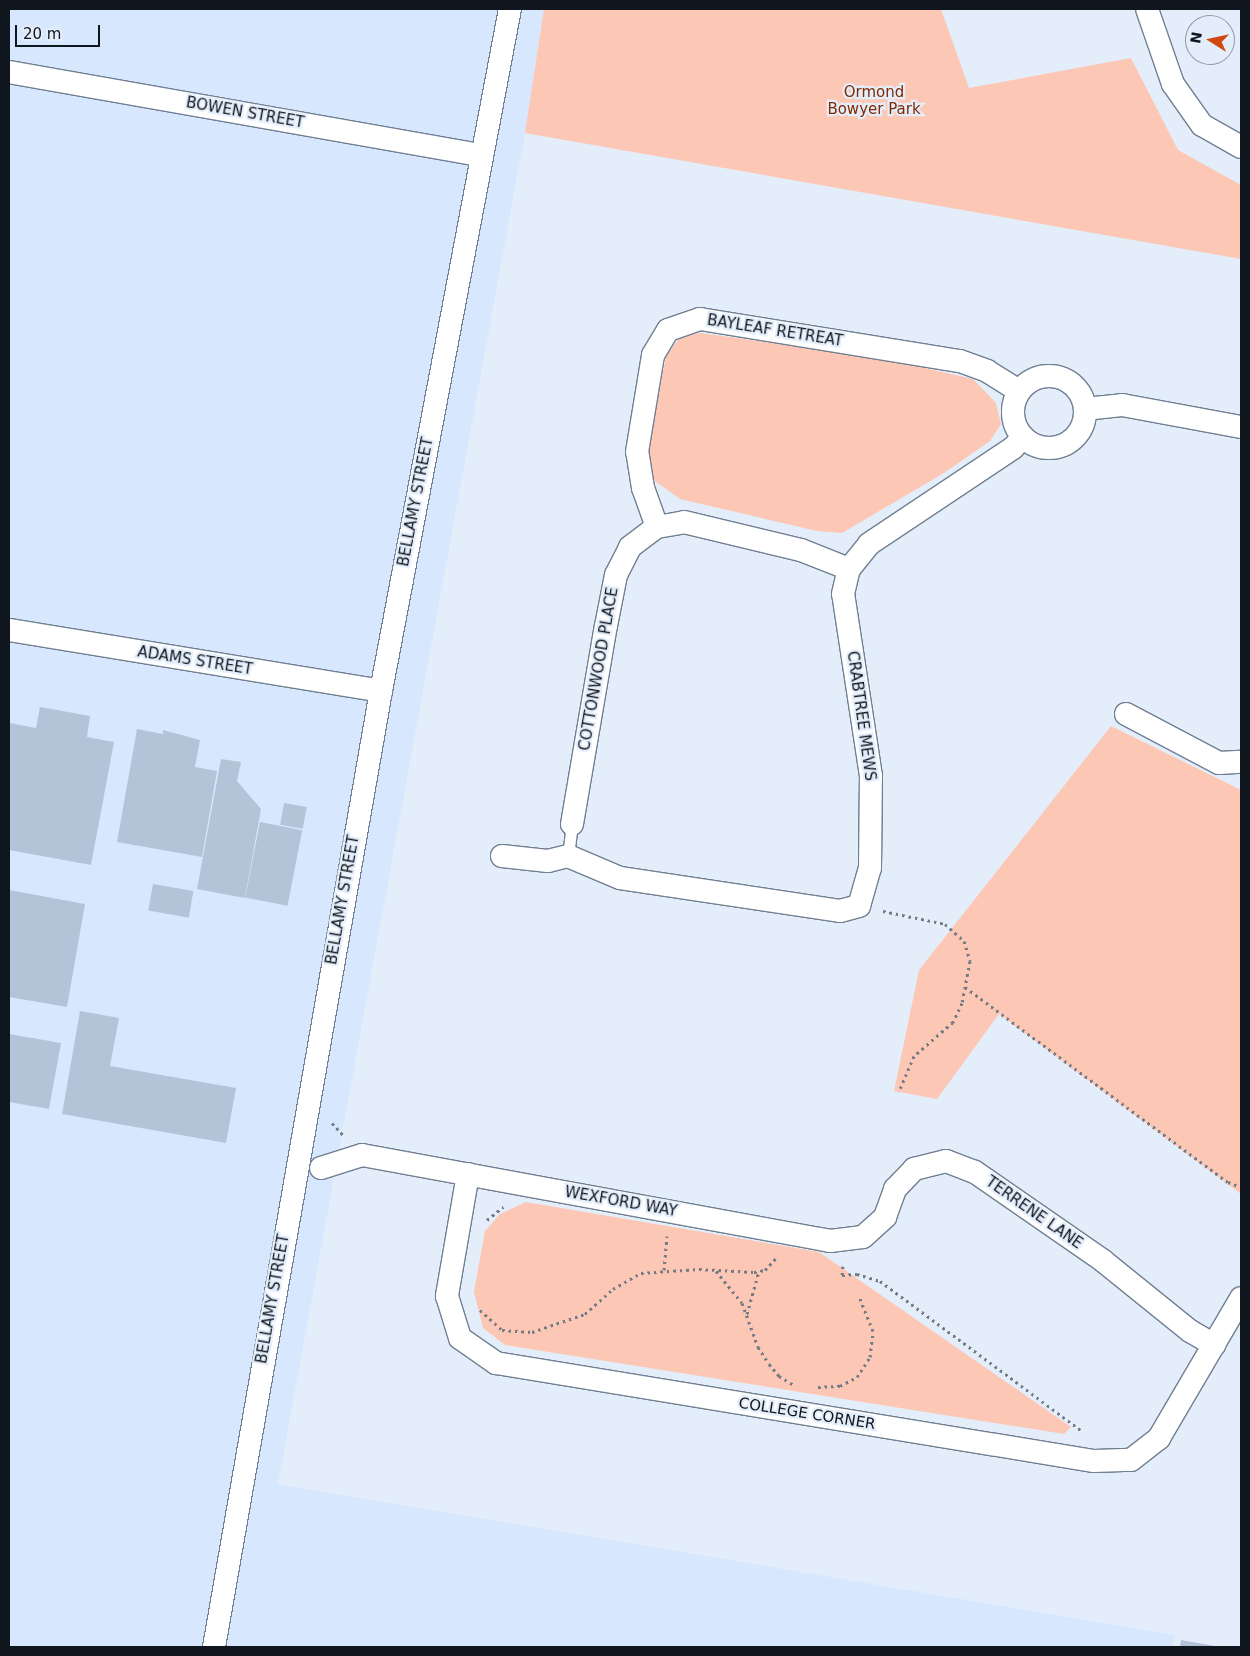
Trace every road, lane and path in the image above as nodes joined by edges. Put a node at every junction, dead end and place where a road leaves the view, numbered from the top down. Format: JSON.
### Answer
{"nodes":[{"id":1,"x":510,"y":9,"type":"edge"},
{"id":2,"x":1147,"y":9,"type":"edge"},
{"id":3,"x":9,"y":72,"type":"edge"},
{"id":4,"x":1241,"y":147,"type":"edge"},
{"id":5,"x":481,"y":155,"type":"junction"},
{"id":6,"x":1019,"y":391,"type":"junction"},
{"id":7,"x":1085,"y":409,"type":"junction"},
{"id":8,"x":1241,"y":427,"type":"edge"},
{"id":9,"x":1023,"y":437,"type":"junction"},
{"id":10,"x":657,"y":527,"type":"junction"},
{"id":11,"x":849,"y":569,"type":"junction"},
{"id":12,"x":9,"y":630,"type":"edge"},
{"id":13,"x":381,"y":691,"type":"junction"},
{"id":14,"x":1126,"y":714,"type":"dead end"},
{"id":15,"x":1241,"y":762,"type":"edge"},
{"id":16,"x":572,"y":824,"type":"joint"},
{"id":17,"x":502,"y":856,"type":"dead end"},
{"id":18,"x":568,"y":856,"type":"junction"},
{"id":19,"x":859,"y":906,"type":"junction"},
{"id":20,"x":965,"y":987,"type":"junction"},
{"id":21,"x":899,"y":1092,"type":"dead end"},
{"id":22,"x":331,"y":1121,"type":"dead end"},
{"id":23,"x":380,"y":1159,"type":"junction"},
{"id":24,"x":321,"y":1168,"type":"dead end"},
{"id":25,"x":468,"y":1174,"type":"junction"},
{"id":26,"x":1241,"y":1187,"type":"edge"},
{"id":27,"x":505,"y":1205,"type":"dead end"},
{"id":28,"x":484,"y":1228,"type":"dead end"},
{"id":29,"x":863,"y":1237,"type":"joint"},
{"id":30,"x":785,"y":1253,"type":"dead end"},
{"id":31,"x":840,"y":1263,"type":"dead end"},
{"id":32,"x":716,"y":1271,"type":"junction"},
{"id":33,"x":759,"y":1271,"type":"junction"},
{"id":34,"x":859,"y":1296,"type":"dead end"},
{"id":35,"x":1241,"y":1298,"type":"edge"},
{"id":36,"x":476,"y":1303,"type":"dead end"},
{"id":37,"x":747,"y":1315,"type":"junction"},
{"id":38,"x":1214,"y":1344,"type":"junction"},
{"id":39,"x":804,"y":1386,"type":"dead end"},
{"id":40,"x":812,"y":1387,"type":"dead end"},
{"id":41,"x":1090,"y":1438,"type":"dead end"},
{"id":42,"x":214,"y":1647,"type":"edge"}],
"edges":[{"from":1,"to":5,"type":"street","name":"BELLAMY STREET"},
{"from":2,"to":4,"type":"street"},
{"from":3,"to":5,"type":"street","name":"BOWEN STREET"},
{"from":5,"to":13,"type":"street","name":"BELLAMY STREET"},
{"from":6,"to":7,"type":"street"},
{"from":6,"to":9,"type":"street"},
{"from":6,"to":10,"type":"street","name":"BAYLEAF RETREAT"},
{"from":7,"to":8,"type":"street"},
{"from":7,"to":9,"type":"street"},
{"from":9,"to":11,"type":"street"},
{"from":10,"to":11,"type":"street","name":"COTTONWOOD PLACE"},
{"from":10,"to":16,"type":"street","name":"COTTONWOOD PLACE"},
{"from":11,"to":19,"type":"street","name":"CRABTREE MEWS"},
{"from":12,"to":13,"type":"street","name":"ADAMS STREET"},
{"from":13,"to":42,"type":"street","name":"BELLAMY STREET"},
{"from":14,"to":15,"type":"street"},
{"from":16,"to":18,"type":"lane","name":"COTTONWOOD PLACE"},
{"from":17,"to":18,"type":"street"},
{"from":18,"to":19,"type":"street"},
{"from":19,"to":20,"type":"path"},
{"from":20,"to":21,"type":"path"},
{"from":20,"to":26,"type":"path"},
{"from":22,"to":23,"type":"path"},
{"from":23,"to":24,"type":"street","name":"WEXFORD WAY"},
{"from":23,"to":25,"type":"street","name":"WEXFORD WAY"},
{"from":25,"to":29,"type":"street","name":"WEXFORD WAY"},
{"from":25,"to":38,"type":"street","name":"COLLEGE CORNER"},
{"from":27,"to":28,"type":"path"},
{"from":29,"to":38,"type":"street","name":"TERRENE LANE"},
{"from":30,"to":33,"type":"path"},
{"from":31,"to":41,"type":"path"},
{"from":32,"to":33,"type":"path"},
{"from":32,"to":36,"type":"path"},
{"from":32,"to":37,"type":"path"},
{"from":33,"to":37,"type":"path"},
{"from":34,"to":40,"type":"path"},
{"from":35,"to":38,"type":"street","name":"COLLEGE CORNER"},
{"from":37,"to":39,"type":"path"}]}
